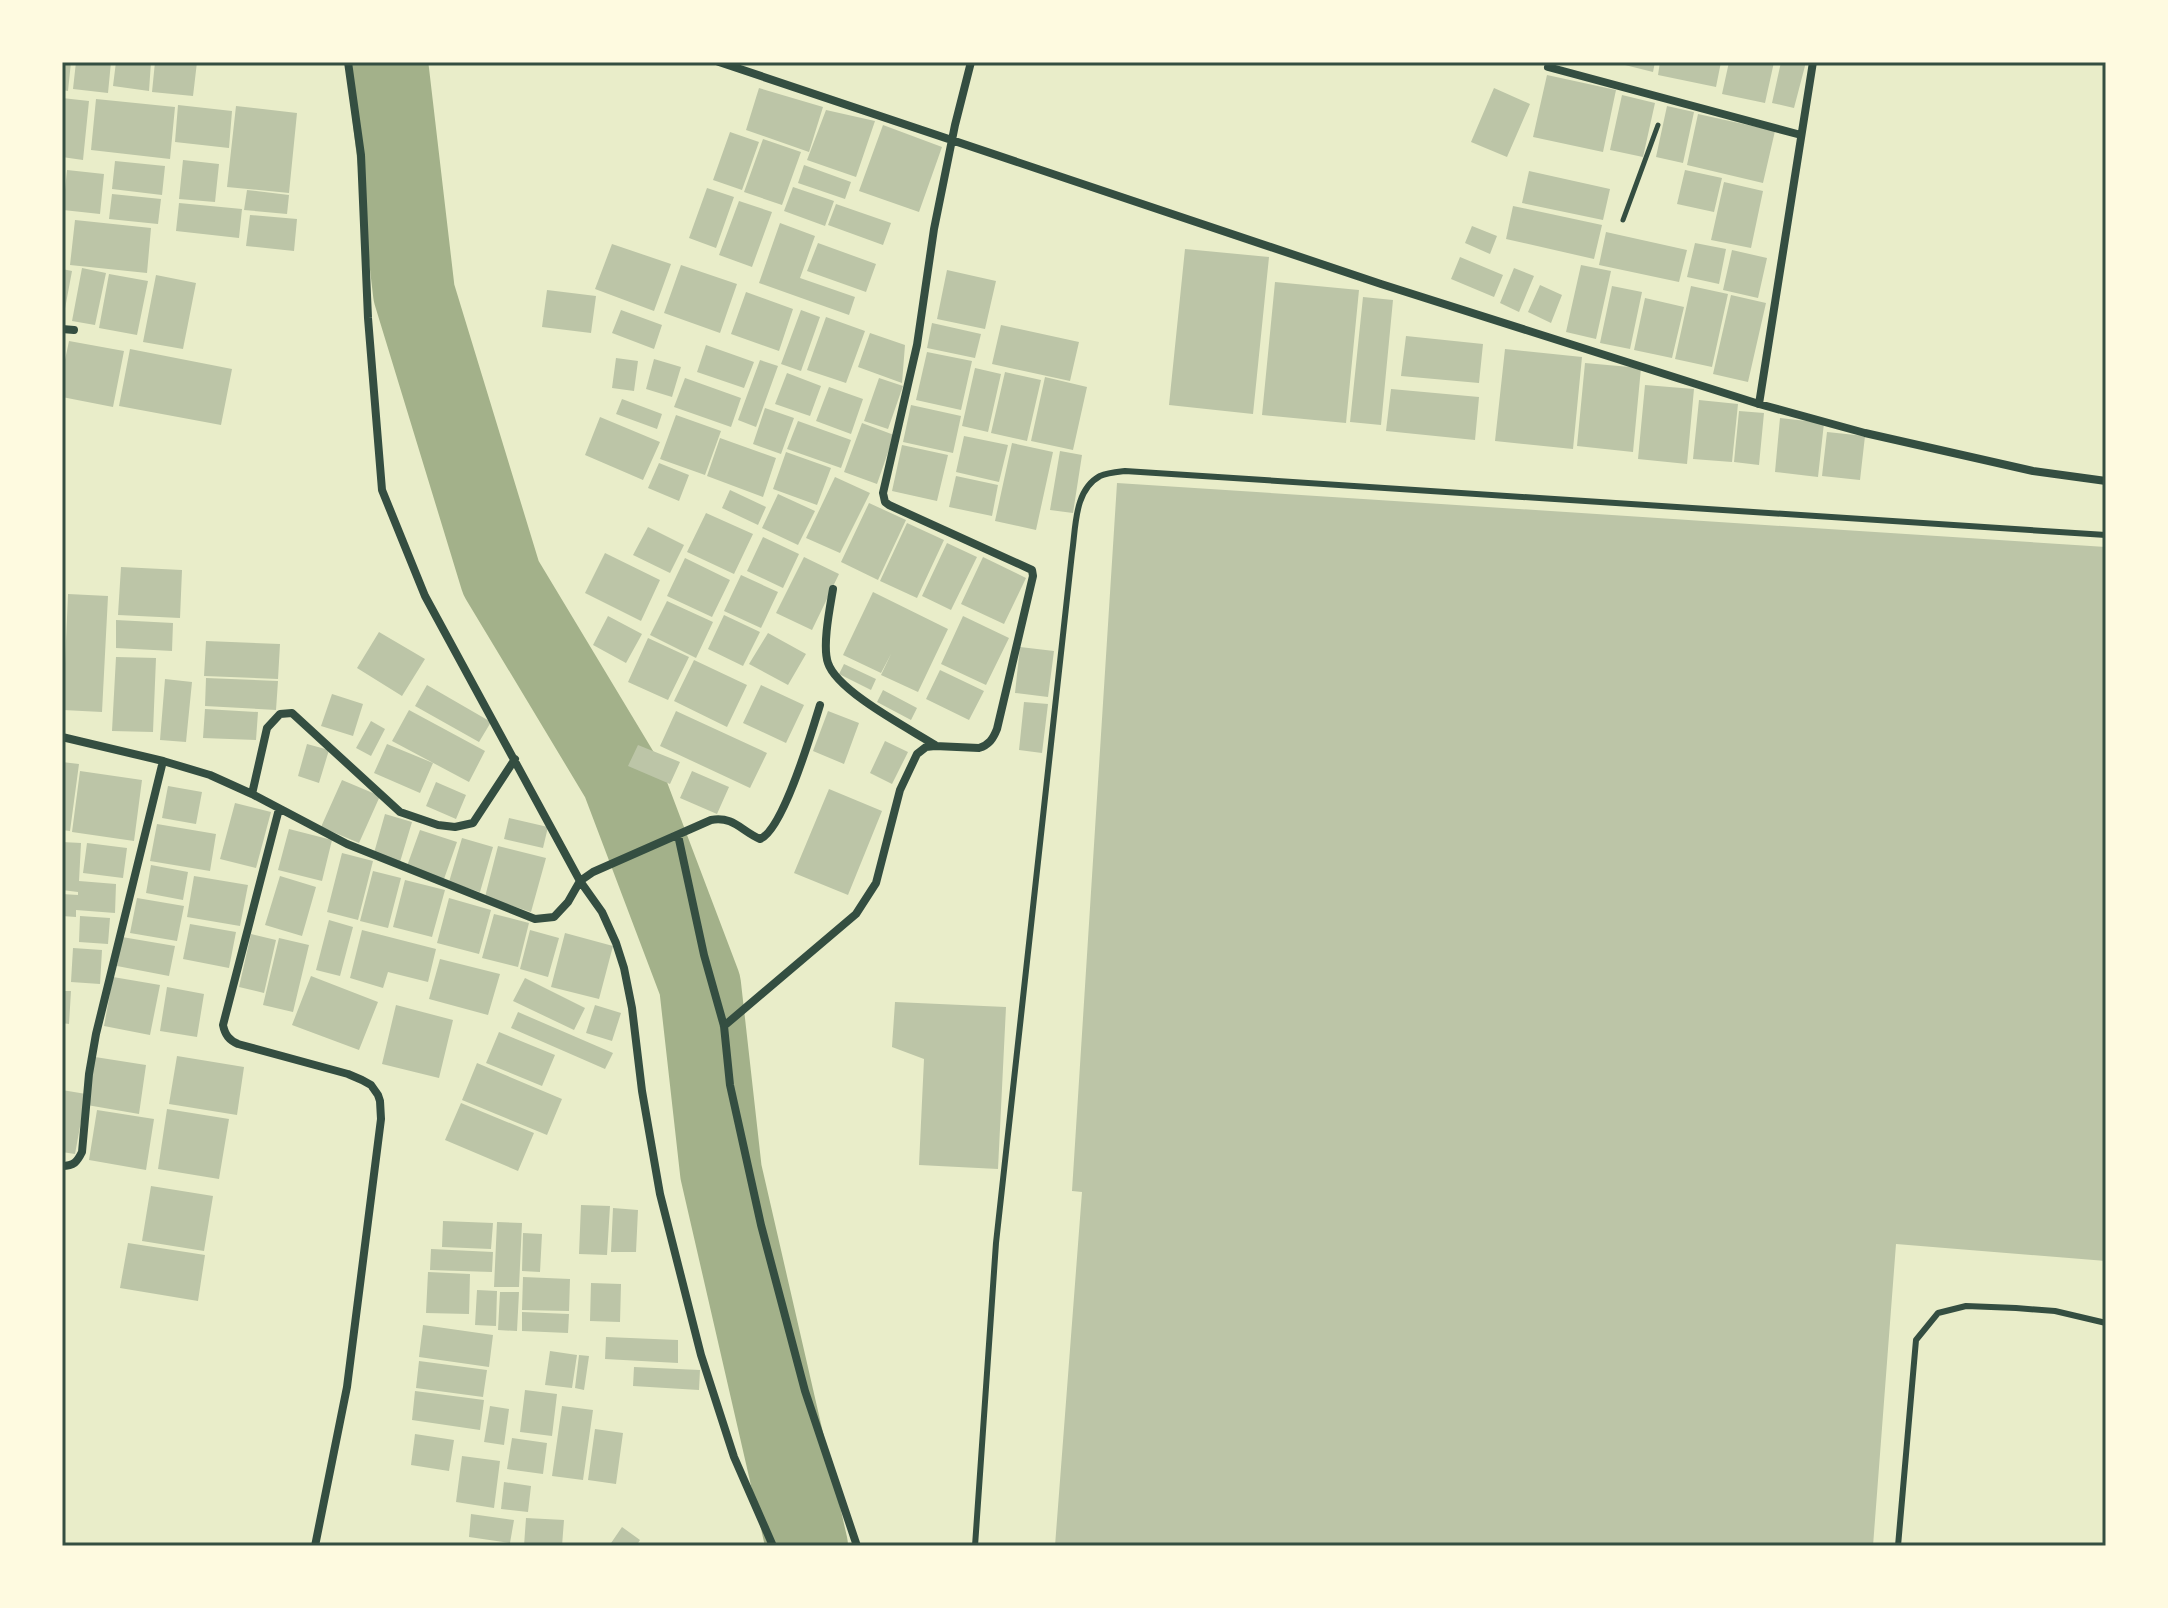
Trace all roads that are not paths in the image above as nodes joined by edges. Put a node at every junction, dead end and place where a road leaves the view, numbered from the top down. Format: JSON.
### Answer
{"nodes":[{"id":1,"x":348,"y":62,"type":"edge"},
{"id":2,"x":719,"y":62,"type":"edge"},
{"id":3,"x":971,"y":62,"type":"edge"},
{"id":4,"x":1813,"y":62,"type":"edge"},
{"id":5,"x":1548,"y":67,"type":"dead end"},
{"id":6,"x":1801,"y":135,"type":"junction"},
{"id":7,"x":952,"y":141,"type":"junction"},
{"id":8,"x":62,"y":329,"type":"edge"},
{"id":9,"x":74,"y":330,"type":"dead end"},
{"id":10,"x":1759,"y":404,"type":"junction"},
{"id":11,"x":2106,"y":481,"type":"edge"},
{"id":12,"x":2106,"y":535,"type":"edge"},
{"id":13,"x":833,"y":589,"type":"dead end"},
{"id":14,"x":820,"y":705,"type":"dead end"},
{"id":15,"x":62,"y":737,"type":"edge"},
{"id":16,"x":935,"y":746,"type":"junction"},
{"id":17,"x":515,"y":759,"type":"junction"},
{"id":18,"x":163,"y":761,"type":"junction"},
{"id":19,"x":252,"y":794,"type":"junction"},
{"id":20,"x":279,"y":809,"type":"junction"},
{"id":21,"x":678,"y":835,"type":"junction"},
{"id":22,"x":580,"y":881,"type":"junction"},
{"id":23,"x":724,"y":1026,"type":"junction"},
{"id":24,"x":62,"y":1166,"type":"edge"},
{"id":25,"x":2106,"y":1323,"type":"edge"},
{"id":26,"x":315,"y":1546,"type":"edge"},
{"id":27,"x":773,"y":1546,"type":"edge"},
{"id":28,"x":857,"y":1546,"type":"edge"},
{"id":29,"x":975,"y":1546,"type":"edge"},
{"id":30,"x":1898,"y":1546,"type":"edge"}],
"edges":[{"from":1,"to":17,"type":"street"},
{"from":2,"to":7,"type":"street"},
{"from":3,"to":7,"type":"street"},
{"from":4,"to":6,"type":"street"},
{"from":5,"to":6,"type":"street"},
{"from":6,"to":10,"type":"street"},
{"from":7,"to":10,"type":"street"},
{"from":7,"to":16,"type":"street"},
{"from":8,"to":9,"type":"street"},
{"from":10,"to":11,"type":"street"},
{"from":12,"to":29,"type":"lane"},
{"from":13,"to":16,"type":"street"},
{"from":14,"to":21,"type":"street"},
{"from":15,"to":18,"type":"street"},
{"from":16,"to":23,"type":"street"},
{"from":17,"to":19,"type":"street"},
{"from":17,"to":22,"type":"street"},
{"from":18,"to":19,"type":"street"},
{"from":18,"to":24,"type":"street"},
{"from":19,"to":20,"type":"street"},
{"from":20,"to":22,"type":"street"},
{"from":20,"to":26,"type":"street"},
{"from":21,"to":22,"type":"street"},
{"from":21,"to":23,"type":"street"},
{"from":22,"to":27,"type":"street"},
{"from":23,"to":28,"type":"street"},
{"from":25,"to":30,"type":"lane"}]}
